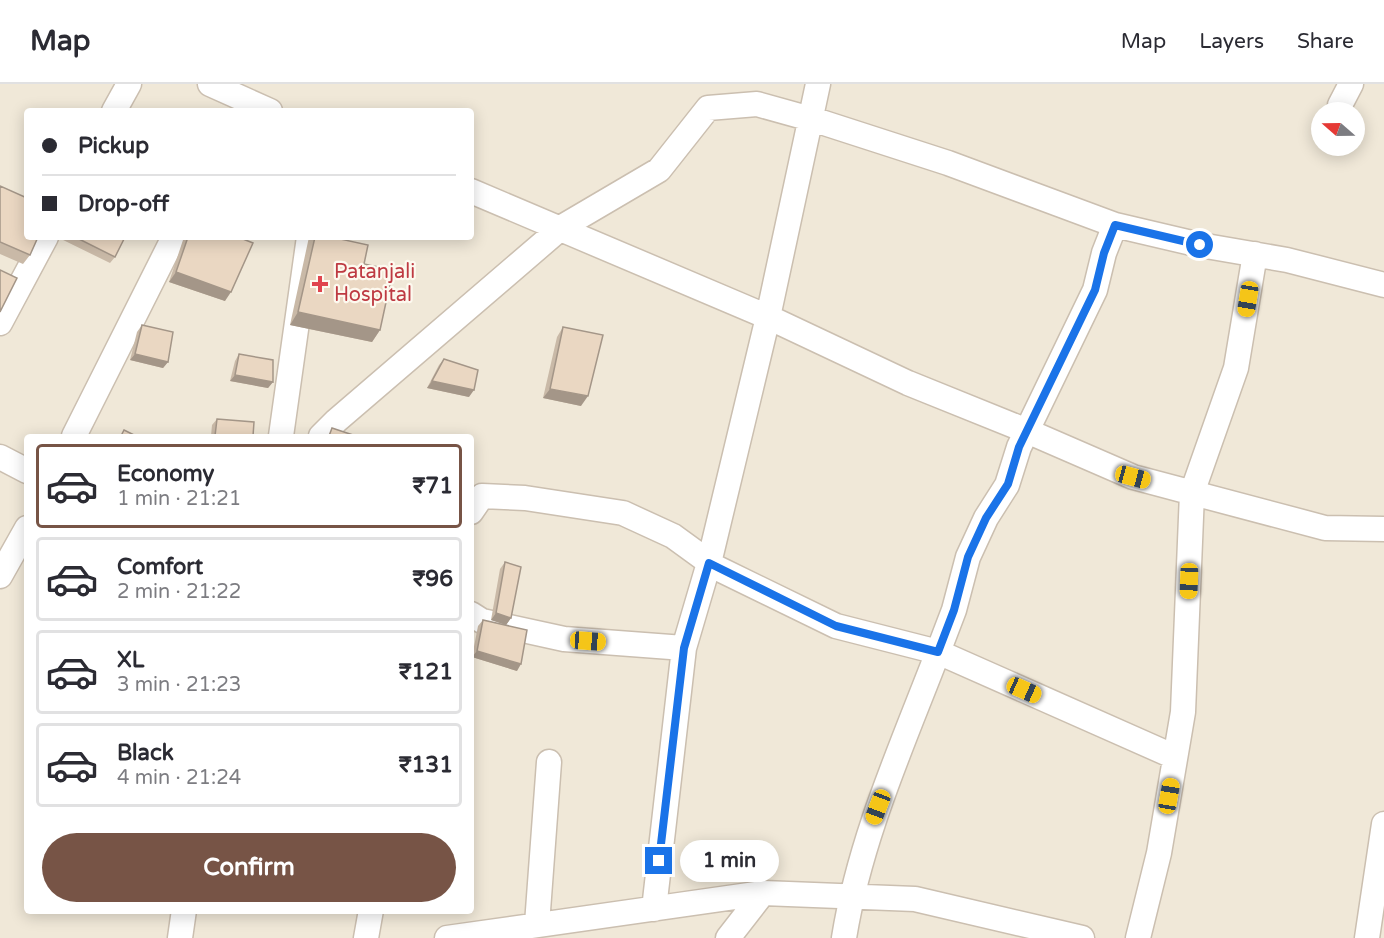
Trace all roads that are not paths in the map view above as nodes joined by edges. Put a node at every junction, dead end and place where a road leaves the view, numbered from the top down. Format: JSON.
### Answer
{"nodes":[{"id":1,"x":129,"y":84,"type":"edge"},
{"id":2,"x":210,"y":84,"type":"edge"},
{"id":3,"x":818,"y":84,"type":"edge"},
{"id":4,"x":241,"y":106,"type":"edge"},
{"id":5,"x":116,"y":108,"type":"edge"},
{"id":6,"x":812,"y":121,"type":"junction"},
{"id":7,"x":474,"y":192,"type":"edge"},
{"id":8,"x":1115,"y":225,"type":"junction"},
{"id":9,"x":562,"y":227,"type":"junction"},
{"id":10,"x":44,"y":240,"type":"edge"},
{"id":11,"x":172,"y":240,"type":"edge"},
{"id":12,"x":309,"y":240,"type":"edge"},
{"id":13,"x":1256,"y":254,"type":"junction"},
{"id":14,"x":1384,"y":285,"type":"edge"},
{"id":15,"x":768,"y":316,"type":"junction"},
{"id":16,"x":0,"y":323,"type":"edge"},
{"id":17,"x":336,"y":431,"type":"edge"},
{"id":18,"x":1027,"y":431,"type":"junction"},
{"id":19,"x":75,"y":434,"type":"edge"},
{"id":20,"x":281,"y":434,"type":"edge"},
{"id":21,"x":0,"y":458,"type":"edge"},
{"id":22,"x":24,"y":470,"type":"edge"},
{"id":23,"x":1192,"y":493,"type":"junction"},
{"id":24,"x":475,"y":498,"type":"edge"},
{"id":25,"x":1384,"y":529,"type":"edge"},
{"id":26,"x":24,"y":533,"type":"edge"},
{"id":27,"x":709,"y":563,"type":"junction"},
{"id":28,"x":0,"y":576,"type":"edge"},
{"id":29,"x":474,"y":616,"type":"edge"},
{"id":30,"x":684,"y":648,"type":"junction"},
{"id":31,"x":938,"y":652,"type":"junction"},
{"id":32,"x":1175,"y":757,"type":"junction"},
{"id":33,"x":549,"y":762,"type":"dead end"},
{"id":34,"x":1384,"y":824,"type":"edge"},
{"id":35,"x":763,"y":893,"type":"junction"},
{"id":36,"x":851,"y":897,"type":"junction"},
{"id":37,"x":654,"y":909,"type":"junction"},
{"id":38,"x":183,"y":914,"type":"edge"},
{"id":39,"x":370,"y":914,"type":"edge"},
{"id":40,"x":537,"y":924,"type":"junction"},
{"id":41,"x":1373,"y":927,"type":"edge"},
{"id":42,"x":180,"y":938,"type":"edge"},
{"id":43,"x":366,"y":938,"type":"edge"},
{"id":44,"x":447,"y":938,"type":"edge"},
{"id":45,"x":728,"y":938,"type":"edge"},
{"id":46,"x":844,"y":938,"type":"edge"},
{"id":47,"x":1082,"y":938,"type":"edge"},
{"id":48,"x":1138,"y":938,"type":"edge"}],
"edges":[{"from":1,"to":5,"type":"street"},
{"from":2,"to":4,"type":"street"},
{"from":3,"to":6,"type":"street"},
{"from":6,"to":8,"type":"street"},
{"from":6,"to":9,"type":"street"},
{"from":6,"to":15,"type":"street"},
{"from":7,"to":9,"type":"street"},
{"from":8,"to":13,"type":"street"},
{"from":8,"to":18,"type":"street"},
{"from":9,"to":15,"type":"street"},
{"from":9,"to":17,"type":"street"},
{"from":10,"to":16,"type":"street"},
{"from":11,"to":19,"type":"street"},
{"from":12,"to":20,"type":"street"},
{"from":13,"to":14,"type":"street"},
{"from":13,"to":23,"type":"street"},
{"from":15,"to":18,"type":"street"},
{"from":15,"to":27,"type":"street"},
{"from":18,"to":23,"type":"street"},
{"from":18,"to":31,"type":"street"},
{"from":21,"to":22,"type":"street"},
{"from":23,"to":25,"type":"street"},
{"from":23,"to":32,"type":"street"},
{"from":24,"to":27,"type":"street"},
{"from":26,"to":28,"type":"street"},
{"from":27,"to":30,"type":"street"},
{"from":27,"to":31,"type":"street"},
{"from":29,"to":30,"type":"street"},
{"from":30,"to":37,"type":"street"},
{"from":31,"to":32,"type":"street"},
{"from":31,"to":36,"type":"street"},
{"from":32,"to":48,"type":"street"},
{"from":33,"to":40,"type":"street"},
{"from":34,"to":41,"type":"street"},
{"from":35,"to":36,"type":"street"},
{"from":35,"to":37,"type":"street"},
{"from":35,"to":45,"type":"street"},
{"from":36,"to":46,"type":"street"},
{"from":36,"to":47,"type":"street"},
{"from":37,"to":40,"type":"street"},
{"from":38,"to":42,"type":"street"},
{"from":39,"to":43,"type":"street"},
{"from":40,"to":44,"type":"street"}]}
